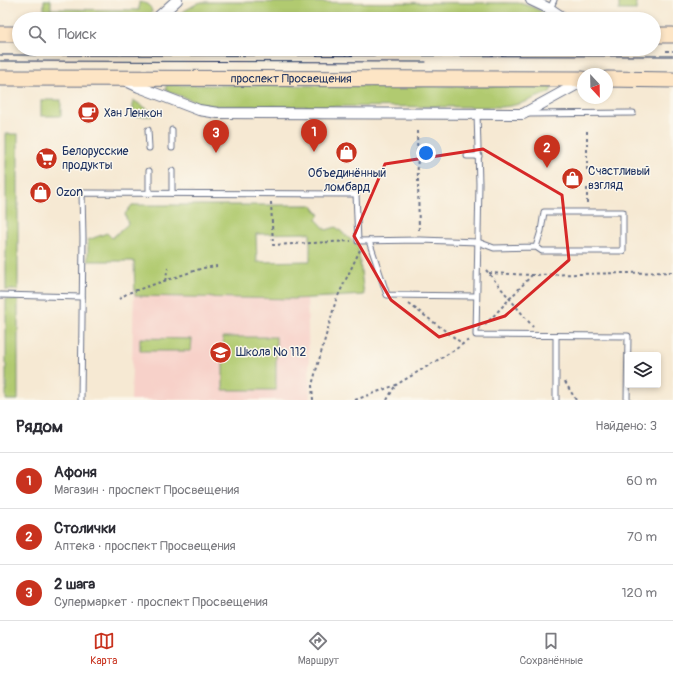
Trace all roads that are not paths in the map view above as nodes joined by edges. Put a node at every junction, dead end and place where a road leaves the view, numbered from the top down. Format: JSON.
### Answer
{"nodes":[{"id":1,"x":177,"y":0,"type":"edge"},
{"id":2,"x":531,"y":0,"type":"edge"},
{"id":3,"x":552,"y":4,"type":"edge"},
{"id":4,"x":164,"y":12,"type":"edge"},
{"id":5,"x":559,"y":12,"type":"edge"},
{"id":6,"x":0,"y":34,"type":"edge"},
{"id":7,"x":12,"y":34,"type":"edge"},
{"id":8,"x":661,"y":35,"type":"edge"},
{"id":9,"x":673,"y":35,"type":"edge"},
{"id":10,"x":0,"y":78,"type":"edge"},
{"id":11,"x":120,"y":78,"type":"junction"},
{"id":12,"x":613,"y":79,"type":"edge"},
{"id":13,"x":577,"y":80,"type":"edge"},
{"id":14,"x":673,"y":80,"type":"edge"},
{"id":15,"x":577,"y":83,"type":"edge"},
{"id":16,"x":477,"y":113,"type":"junction"},
{"id":17,"x":632,"y":113,"type":"dead end"},
{"id":18,"x":523,"y":114,"type":"junction"},
{"id":19,"x":148,"y":130,"type":"dead end"},
{"id":20,"x":172,"y":130,"type":"dead end"},
{"id":21,"x":149,"y":148,"type":"dead end"},
{"id":22,"x":172,"y":148,"type":"dead end"},
{"id":23,"x":467,"y":156,"type":"dead end"},
{"id":24,"x":479,"y":156,"type":"junction"},
{"id":25,"x":149,"y":171,"type":"dead end"},
{"id":26,"x":172,"y":171,"type":"dead end"},
{"id":27,"x":149,"y":193,"type":"junction"},
{"id":28,"x":172,"y":193,"type":"junction"},
{"id":29,"x":364,"y":241,"type":"junction"},
{"id":30,"x":478,"y":242,"type":"junction"},
{"id":31,"x":536,"y":247,"type":"junction"},
{"id":32,"x":0,"y":295,"type":"edge"},
{"id":33,"x":476,"y":296,"type":"junction"},
{"id":34,"x":82,"y":297,"type":"junction"},
{"id":35,"x":556,"y":336,"type":"junction"},
{"id":36,"x":81,"y":400,"type":"edge"},
{"id":37,"x":556,"y":400,"type":"edge"},
{"id":38,"x":627,"y":400,"type":"edge"}],
"edges":[{"from":1,"to":4,"type":"street"},
{"from":2,"to":3,"type":"street"},
{"from":3,"to":5,"type":"street"},
{"from":6,"to":7,"type":"main road"},
{"from":8,"to":9,"type":"main road"},
{"from":10,"to":11,"type":"main road","name":"проспект Просвещения"},
{"from":11,"to":13,"type":"main road","name":"проспект Просвещения"},
{"from":11,"to":16,"type":"street"},
{"from":12,"to":14,"type":"main road"},
{"from":15,"to":18,"type":"street"},
{"from":16,"to":18,"type":"street"},
{"from":16,"to":24,"type":"lane"},
{"from":17,"to":18,"type":"lane"},
{"from":19,"to":21,"type":"lane"},
{"from":20,"to":22,"type":"lane"},
{"from":23,"to":24,"type":"lane"},
{"from":24,"to":30,"type":"lane"},
{"from":25,"to":27,"type":"lane"},
{"from":26,"to":28,"type":"lane"},
{"from":27,"to":28,"type":"lane"},
{"from":27,"to":34,"type":"lane"},
{"from":28,"to":29,"type":"lane"},
{"from":29,"to":30,"type":"lane"},
{"from":29,"to":33,"type":"lane"},
{"from":30,"to":31,"type":"lane"},
{"from":30,"to":33,"type":"lane"},
{"from":31,"to":31,"type":"lane"},
{"from":32,"to":34,"type":"lane"},
{"from":33,"to":35,"type":"lane"},
{"from":34,"to":36,"type":"lane"},
{"from":35,"to":37,"type":"lane"},
{"from":35,"to":38,"type":"lane"}]}
